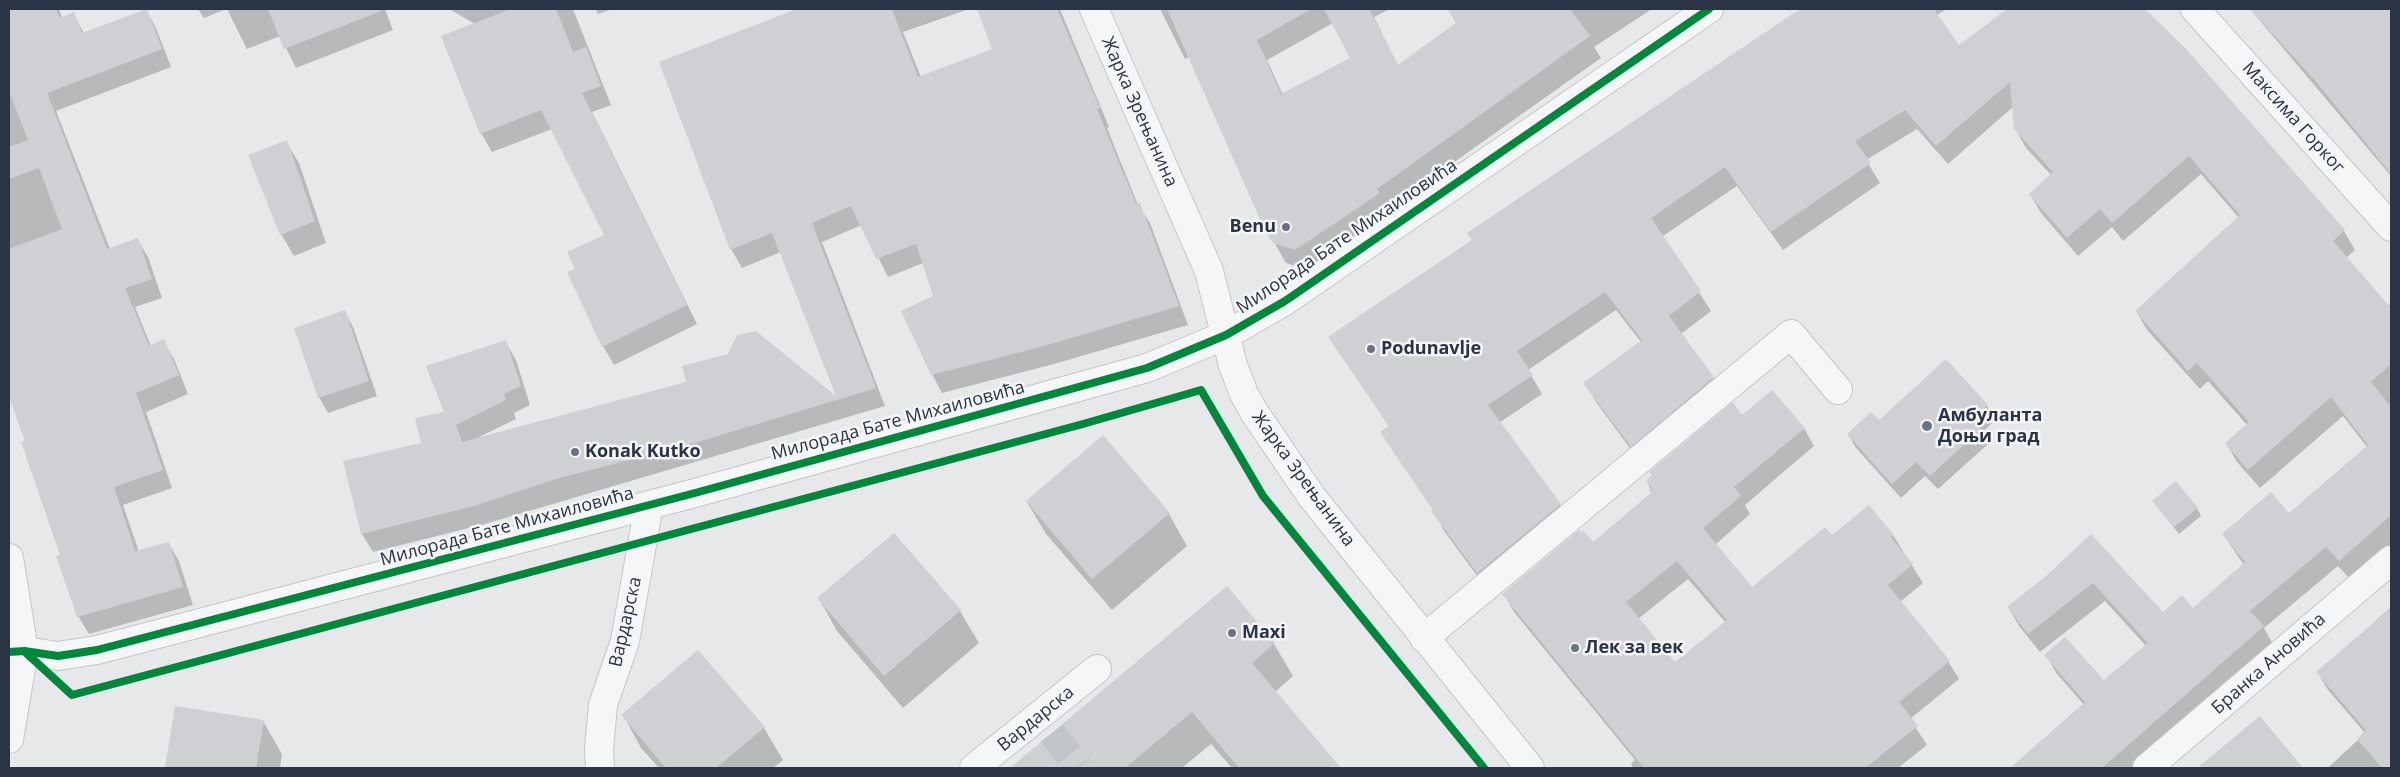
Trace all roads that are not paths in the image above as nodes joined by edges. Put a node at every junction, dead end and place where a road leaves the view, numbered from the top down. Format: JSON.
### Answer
{"nodes":[{"id":1,"x":1094,"y":9,"type":"edge"},
{"id":2,"x":1709,"y":9,"type":"edge"},
{"id":3,"x":2196,"y":9,"type":"edge"},
{"id":4,"x":2391,"y":227,"type":"edge"},
{"id":5,"x":1226,"y":335,"type":"junction"},
{"id":6,"x":1838,"y":390,"type":"dead end"},
{"id":7,"x":649,"y":505,"type":"junction"},
{"id":8,"x":9,"y":558,"type":"edge"},
{"id":9,"x":2391,"y":560,"type":"edge"},
{"id":10,"x":1424,"y":638,"type":"junction"},
{"id":11,"x":17,"y":652,"type":"edge"},
{"id":12,"x":1097,"y":669,"type":"dead end"},
{"id":13,"x":9,"y":739,"type":"edge"},
{"id":14,"x":600,"y":768,"type":"edge"},
{"id":15,"x":974,"y":768,"type":"edge"},
{"id":16,"x":1530,"y":768,"type":"edge"},
{"id":17,"x":2147,"y":768,"type":"edge"}],
"edges":[{"from":1,"to":5,"type":"street","name":"Жарка Зрењанина"},
{"from":2,"to":5,"type":"street","name":"Милорада Бате Михаиловића"},
{"from":3,"to":4,"type":"street","name":"Максима Горког"},
{"from":5,"to":7,"type":"street","name":"Милорада Бате Михаиловића"},
{"from":5,"to":10,"type":"street","name":"Жарка Зрењанина"},
{"from":6,"to":10,"type":"street"},
{"from":7,"to":11,"type":"street","name":"Милорада Бате Михаиловића"},
{"from":7,"to":14,"type":"street","name":"Вардарска"},
{"from":8,"to":11,"type":"street"},
{"from":9,"to":17,"type":"street","name":"Бранка Ановића"},
{"from":10,"to":16,"type":"street","name":"Жарка Зрењанина"},
{"from":11,"to":13,"type":"street"},
{"from":12,"to":15,"type":"street","name":"Вардарска"}]}
